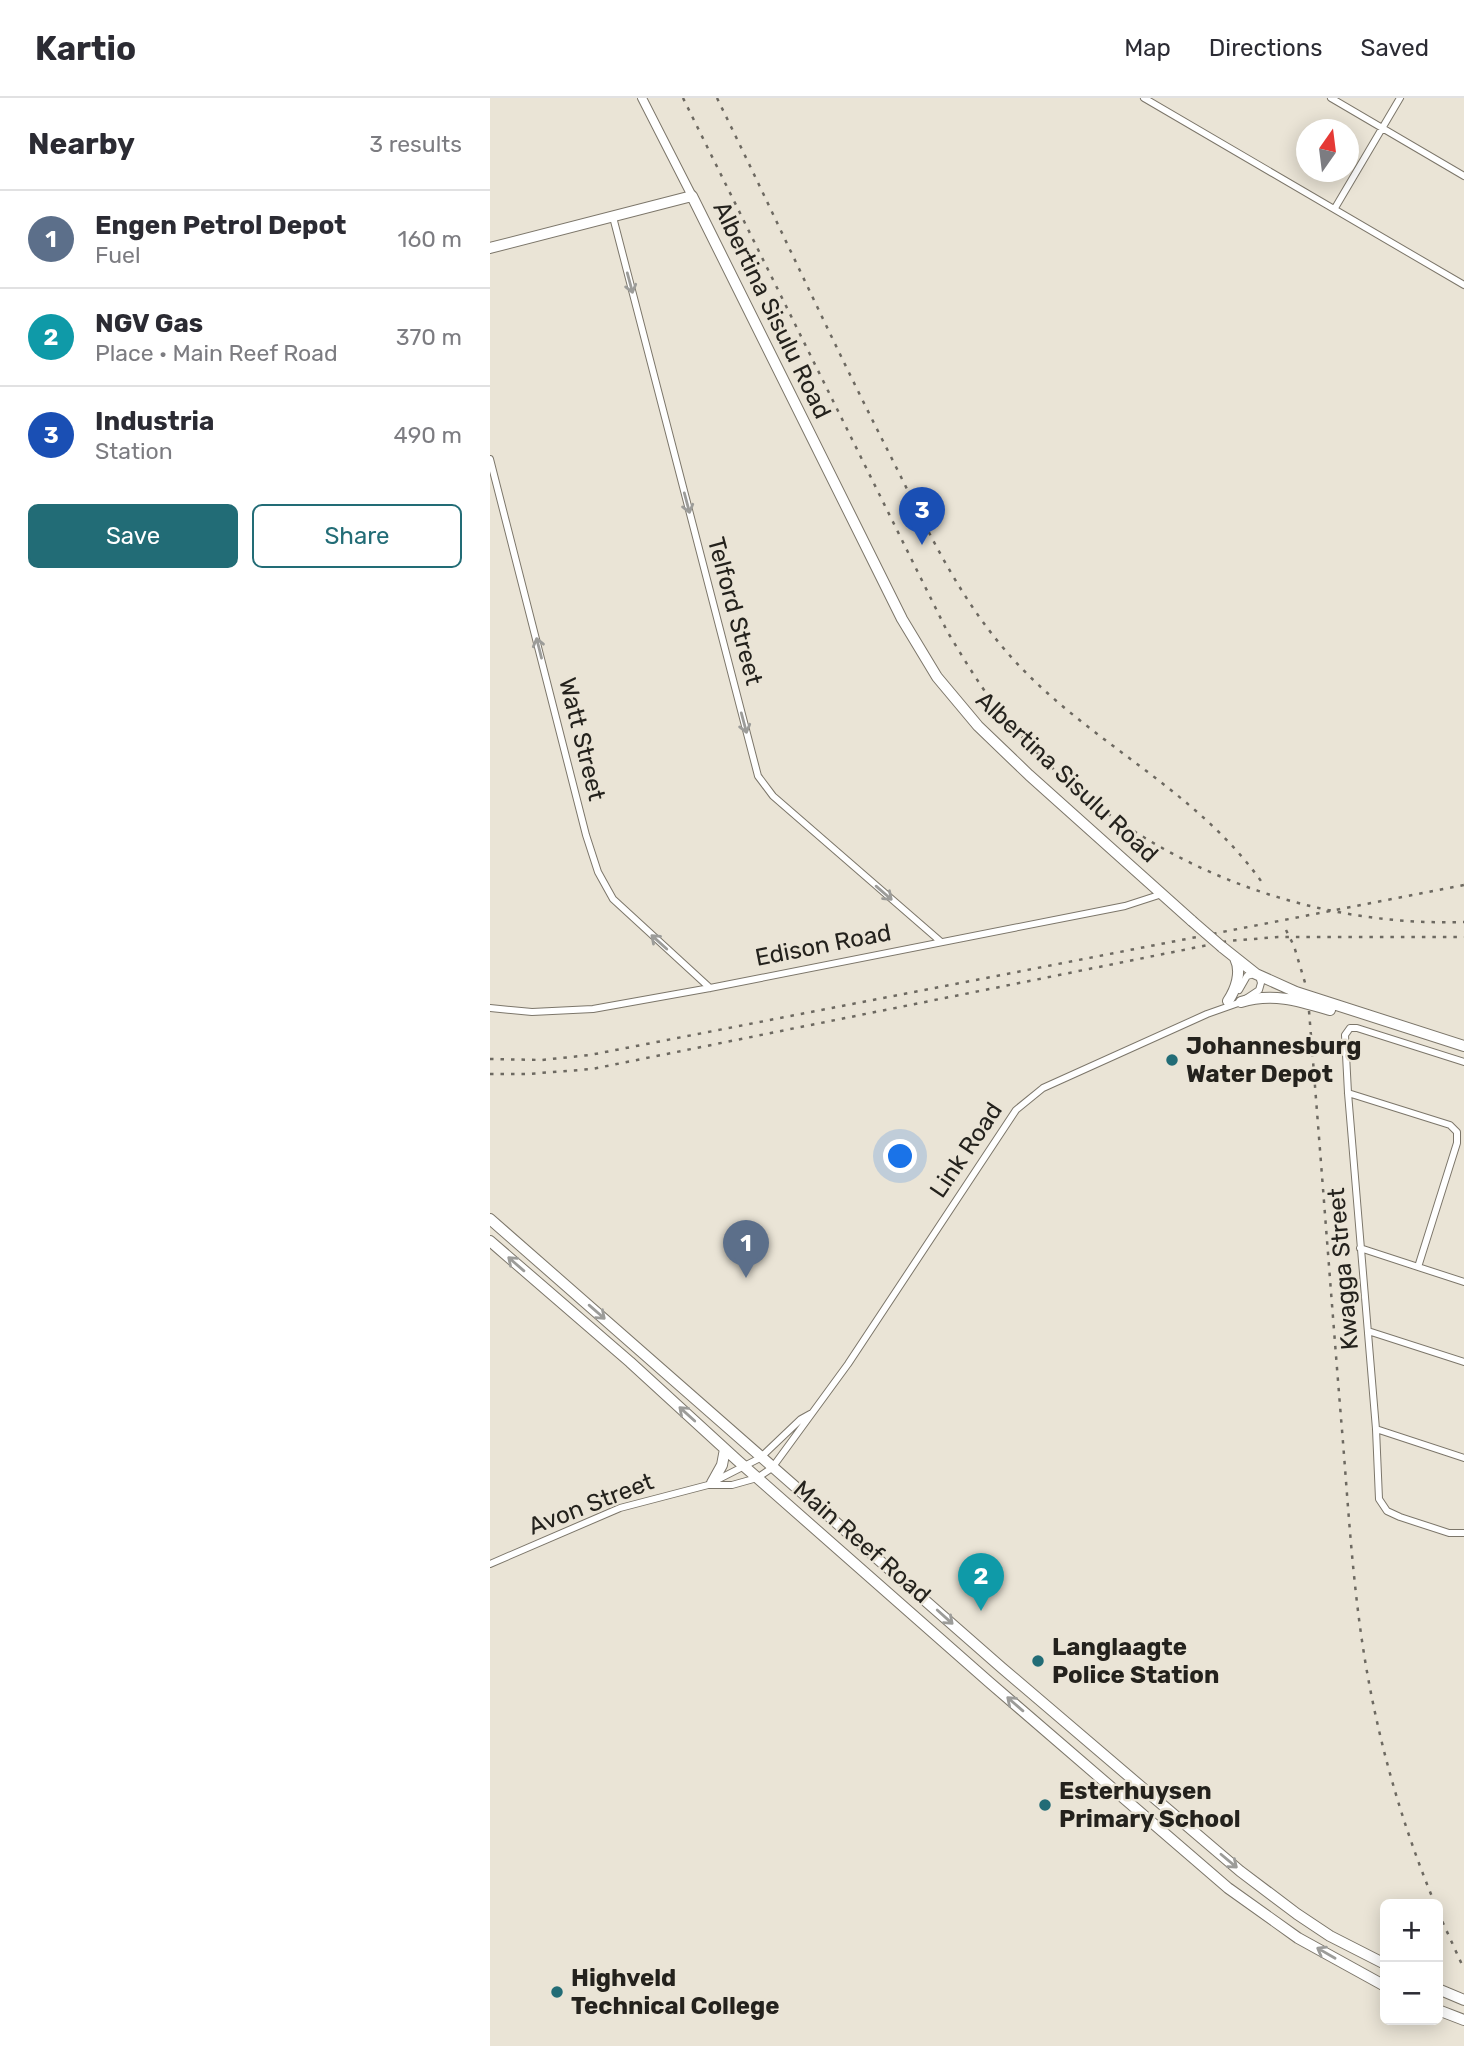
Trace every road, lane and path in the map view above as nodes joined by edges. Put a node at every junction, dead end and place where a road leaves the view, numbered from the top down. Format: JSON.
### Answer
{"nodes":[{"id":1,"x":642,"y":98,"type":"edge"},
{"id":2,"x":1144,"y":98,"type":"edge"},
{"id":3,"x":1331,"y":98,"type":"edge"},
{"id":4,"x":1400,"y":98,"type":"edge"},
{"id":5,"x":1382,"y":128,"type":"junction"},
{"id":6,"x":1464,"y":176,"type":"edge"},
{"id":7,"x":692,"y":196,"type":"junction"},
{"id":8,"x":1335,"y":208,"type":"junction"},
{"id":9,"x":613,"y":217,"type":"junction"},
{"id":10,"x":490,"y":248,"type":"edge"},
{"id":11,"x":1464,"y":285,"type":"edge"},
{"id":12,"x":490,"y":459,"type":"edge"},
{"id":13,"x":1162,"y":894,"type":"junction"},
{"id":14,"x":940,"y":941,"type":"junction"},
{"id":15,"x":1234,"y":957,"type":"junction"},
{"id":16,"x":1257,"y":975,"type":"junction"},
{"id":17,"x":710,"y":988,"type":"junction"},
{"id":18,"x":1228,"y":1001,"type":"junction"},
{"id":19,"x":1241,"y":1002,"type":"junction"},
{"id":20,"x":490,"y":1008,"type":"edge"},
{"id":21,"x":1207,"y":1014,"type":"junction"},
{"id":22,"x":1385,"y":1020,"type":"junction"},
{"id":23,"x":1464,"y":1046,"type":"edge"},
{"id":24,"x":1464,"y":1062,"type":"edge"},
{"id":25,"x":1348,"y":1093,"type":"junction"},
{"id":26,"x":490,"y":1219,"type":"edge"},
{"id":27,"x":490,"y":1241,"type":"edge"},
{"id":28,"x":1360,"y":1248,"type":"junction"},
{"id":29,"x":1418,"y":1266,"type":"junction"},
{"id":30,"x":1464,"y":1282,"type":"edge"},
{"id":31,"x":1368,"y":1331,"type":"junction"},
{"id":32,"x":1464,"y":1362,"type":"edge"},
{"id":33,"x":810,"y":1414,"type":"junction"},
{"id":34,"x":1376,"y":1429,"type":"junction"},
{"id":35,"x":725,"y":1448,"type":"junction"},
{"id":36,"x":760,"y":1458,"type":"junction"},
{"id":37,"x":1464,"y":1458,"type":"edge"},
{"id":38,"x":745,"y":1467,"type":"junction"},
{"id":39,"x":772,"y":1468,"type":"junction"},
{"id":40,"x":757,"y":1478,"type":"junction"},
{"id":41,"x":710,"y":1484,"type":"junction"},
{"id":42,"x":1464,"y":1533,"type":"edge"},
{"id":43,"x":490,"y":1564,"type":"edge"},
{"id":44,"x":1053,"y":1712,"type":"junction"},
{"id":45,"x":1040,"y":1726,"type":"junction"},
{"id":46,"x":1087,"y":1740,"type":"junction"},
{"id":47,"x":1074,"y":1756,"type":"junction"},
{"id":48,"x":1381,"y":1962,"type":"edge"},
{"id":49,"x":1380,"y":1983,"type":"edge"},
{"id":50,"x":1443,"y":1991,"type":"edge"},
{"id":51,"x":1464,"y":2000,"type":"edge"},
{"id":52,"x":1443,"y":2012,"type":"edge"},
{"id":53,"x":1464,"y":2020,"type":"edge"}],
"edges":[{"from":1,"to":7,"type":"street"},
{"from":2,"to":8,"type":"street"},
{"from":3,"to":5,"type":"street"},
{"from":4,"to":5,"type":"street"},
{"from":5,"to":6,"type":"street"},
{"from":5,"to":8,"type":"street"},
{"from":7,"to":9,"type":"main road","name":"Albertina Sisulu Road"},
{"from":7,"to":13,"type":"main road","name":"Albertina Sisulu Road"},
{"from":8,"to":11,"type":"street"},
{"from":9,"to":10,"type":"main road","name":"Albertina Sisulu Road"},
{"from":9,"to":14,"type":"street","name":"Telford Street","one_way":true},
{"from":17,"to":12,"type":"street","name":"Watt Street","one_way":true},
{"from":13,"to":14,"type":"street","name":"Edison Road"},
{"from":13,"to":15,"type":"main road","name":"Albertina Sisulu Road","bridge":true},
{"from":14,"to":17,"type":"street","name":"Edison Road"},
{"from":15,"to":16,"type":"main road","name":"Albertina Sisulu Road"},
{"from":15,"to":18,"type":"main road"},
{"from":16,"to":18,"type":"street"},
{"from":16,"to":19,"type":"street"},
{"from":16,"to":22,"type":"main road","name":"Albertina Sisulu Road"},
{"from":17,"to":20,"type":"street","name":"Edison Road"},
{"from":18,"to":21,"type":"street"},
{"from":19,"to":21,"type":"street","name":"Link Road"},
{"from":19,"to":22,"type":"main road"},
{"from":21,"to":33,"type":"street","name":"Link Road"},
{"from":22,"to":23,"type":"main road","name":"Albertina Sisulu Road"},
{"from":24,"to":25,"type":"street","name":"Kwagga Street"},
{"from":25,"to":28,"type":"street","name":"Kwagga Street"},
{"from":25,"to":29,"type":"street"},
{"from":26,"to":36,"type":"main road","name":"Main Reef Road","one_way":true},
{"from":35,"to":27,"type":"main road","name":"Main Reef Road","one_way":true},
{"from":28,"to":29,"type":"street"},
{"from":28,"to":31,"type":"street","name":"Kwagga Street"},
{"from":29,"to":30,"type":"street"},
{"from":31,"to":32,"type":"street"},
{"from":31,"to":34,"type":"street","name":"Kwagga Street"},
{"from":33,"to":36,"type":"street","name":"Link Road"},
{"from":33,"to":39,"type":"street","name":"Link Road"},
{"from":34,"to":37,"type":"street"},
{"from":34,"to":42,"type":"street","name":"Kwagga Street"},
{"from":35,"to":38,"type":"main road","name":"Main Reef Road"},
{"from":35,"to":41,"type":"main road"},
{"from":36,"to":38,"type":"street","name":"Link Road"},
{"from":36,"to":39,"type":"main road","name":"Main Reef Road"},
{"from":38,"to":40,"type":"main road","name":"Main Reef Road"},
{"from":38,"to":41,"type":"street","name":"Avon Street"},
{"from":39,"to":40,"type":"street","name":"Link Road"},
{"from":39,"to":44,"type":"main road","name":"Main Reef Road","one_way":true},
{"from":40,"to":41,"type":"street","name":"Avon Street"},
{"from":45,"to":40,"type":"main road","name":"Main Reef Road","one_way":true},
{"from":41,"to":43,"type":"street","name":"Avon Street"},
{"from":44,"to":45,"type":"main road"},
{"from":44,"to":46,"type":"main road","name":"Main Reef Road"},
{"from":45,"to":47,"type":"main road","name":"Main Reef Road"},
{"from":46,"to":47,"type":"main road"},
{"from":46,"to":48,"type":"main road","name":"Main Reef Road","one_way":true},
{"from":49,"to":47,"type":"main road","name":"Main Reef Road","one_way":true},
{"from":50,"to":51,"type":"main road"},
{"from":52,"to":53,"type":"main road"}]}
